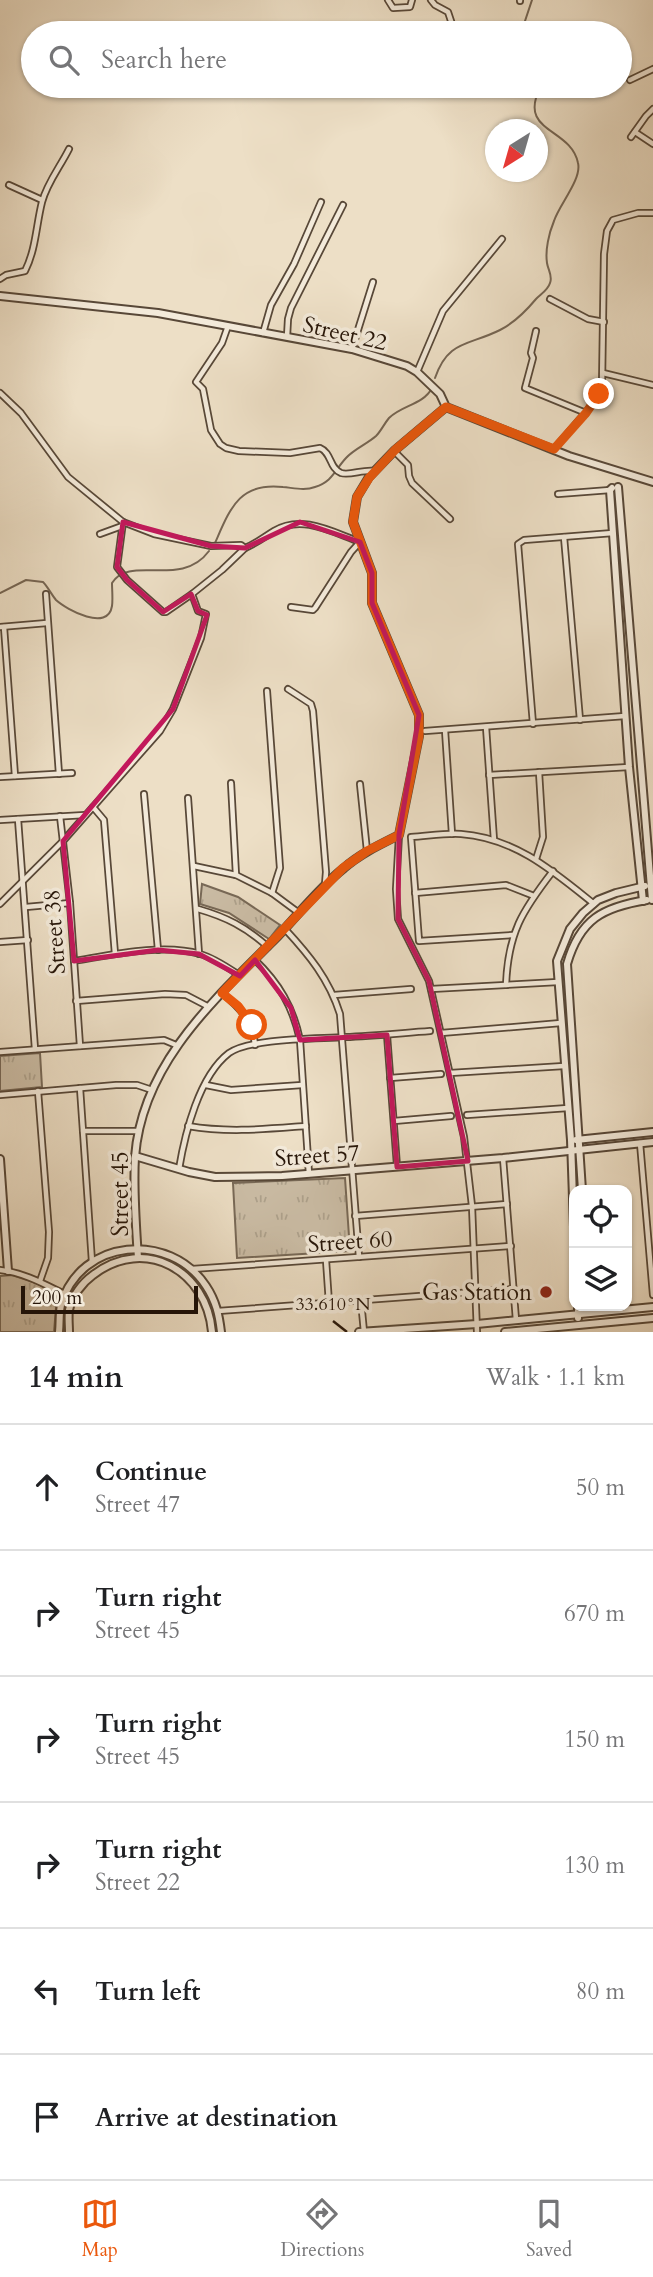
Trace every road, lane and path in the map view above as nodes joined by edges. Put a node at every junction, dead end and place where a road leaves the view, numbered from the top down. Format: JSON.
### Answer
{"nodes":[{"id":1,"x":388,"y":0,"type":"edge"},
{"id":2,"x":412,"y":0,"type":"edge"},
{"id":3,"x":431,"y":0,"type":"edge"},
{"id":4,"x":451,"y":21,"type":"edge"},
{"id":5,"x":653,"y":69,"type":"edge"},
{"id":6,"x":632,"y":79,"type":"edge"},
{"id":7,"x":653,"y":109,"type":"edge"},
{"id":8,"x":635,"y":132,"type":"junction"},
{"id":9,"x":631,"y":137,"type":"dead end"},
{"id":10,"x":653,"y":144,"type":"edge"},
{"id":11,"x":69,"y":149,"type":"dead end"},
{"id":12,"x":9,"y":185,"type":"dead end"},
{"id":13,"x":42,"y":200,"type":"junction"},
{"id":14,"x":321,"y":202,"type":"dead end"},
{"id":15,"x":343,"y":205,"type":"dead end"},
{"id":16,"x":653,"y":213,"type":"edge"},
{"id":17,"x":502,"y":239,"type":"dead end"},
{"id":18,"x":0,"y":279,"type":"edge"},
{"id":19,"x":373,"y":282,"type":"dead end"},
{"id":20,"x":0,"y":296,"type":"edge"},
{"id":21,"x":550,"y":299,"type":"dead end"},
{"id":22,"x":604,"y":322,"type":"junction"},
{"id":23,"x":228,"y":326,"type":"junction"},
{"id":24,"x":536,"y":331,"type":"dead end"},
{"id":25,"x":263,"y":334,"type":"junction"},
{"id":26,"x":286,"y":338,"type":"junction"},
{"id":27,"x":352,"y":349,"type":"junction"},
{"id":28,"x":417,"y":372,"type":"junction"},
{"id":29,"x":603,"y":373,"type":"junction"},
{"id":30,"x":653,"y":385,"type":"edge"},
{"id":31,"x":0,"y":393,"type":"edge"},
{"id":32,"x":446,"y":407,"type":"junction"},
{"id":33,"x":586,"y":413,"type":"junction"},
{"id":34,"x":554,"y":449,"type":"junction"},
{"id":35,"x":394,"y":451,"type":"junction"},
{"id":36,"x":376,"y":471,"type":"junction"},
{"id":37,"x":653,"y":482,"type":"edge"},
{"id":38,"x":613,"y":489,"type":"junction"},
{"id":39,"x":558,"y":494,"type":"dead end"},
{"id":40,"x":450,"y":519,"type":"dead end"},
{"id":41,"x":123,"y":524,"type":"junction"},
{"id":42,"x":613,"y":533,"type":"junction"},
{"id":43,"x":100,"y":534,"type":"dead end"},
{"id":44,"x":564,"y":537,"type":"junction"},
{"id":45,"x":360,"y":542,"type":"junction"},
{"id":46,"x":245,"y":548,"type":"junction"},
{"id":47,"x":46,"y":594,"type":"dead end"},
{"id":48,"x":192,"y":594,"type":"junction"},
{"id":49,"x":291,"y":607,"type":"dead end"},
{"id":50,"x":47,"y":623,"type":"junction"},
{"id":51,"x":2,"y":627,"type":"edge"},
{"id":52,"x":633,"y":680,"type":"junction"},
{"id":53,"x":624,"y":681,"type":"junction"},
{"id":54,"x":288,"y":689,"type":"dead end"},
{"id":55,"x":267,"y":691,"type":"dead end"},
{"id":56,"x":626,"y":716,"type":"junction"},
{"id":57,"x":580,"y":720,"type":"junction"},
{"id":58,"x":534,"y":724,"type":"junction"},
{"id":59,"x":486,"y":727,"type":"junction"},
{"id":60,"x":445,"y":730,"type":"junction"},
{"id":61,"x":425,"y":731,"type":"dead end"},
{"id":62,"x":629,"y":767,"type":"junction"},
{"id":63,"x":539,"y":772,"type":"junction"},
{"id":64,"x":72,"y":773,"type":"dead end"},
{"id":65,"x":59,"y":774,"type":"junction"},
{"id":66,"x":489,"y":775,"type":"junction"},
{"id":67,"x":15,"y":776,"type":"junction"},
{"id":68,"x":0,"y":777,"type":"edge"},
{"id":69,"x":643,"y":780,"type":"junction"},
{"id":70,"x":653,"y":780,"type":"edge"},
{"id":71,"x":231,"y":783,"type":"dead end"},
{"id":72,"x":360,"y":784,"type":"dead end"},
{"id":73,"x":144,"y":794,"type":"dead end"},
{"id":74,"x":188,"y":798,"type":"dead end"},
{"id":75,"x":93,"y":807,"type":"junction"},
{"id":76,"x":86,"y":815,"type":"junction"},
{"id":77,"x":60,"y":816,"type":"junction"},
{"id":78,"x":18,"y":819,"type":"junction"},
{"id":79,"x":0,"y":820,"type":"edge"},
{"id":80,"x":452,"y":834,"type":"junction"},
{"id":81,"x":399,"y":835,"type":"junction"},
{"id":82,"x":494,"y":840,"type":"junction"},
{"id":83,"x":63,"y":841,"type":"junction"},
{"id":84,"x":367,"y":851,"type":"junction"},
{"id":85,"x":536,"y":859,"type":"junction"},
{"id":86,"x":194,"y":866,"type":"junction"},
{"id":87,"x":553,"y":871,"type":"junction"},
{"id":88,"x":236,"y":875,"type":"junction"},
{"id":89,"x":24,"y":881,"type":"junction"},
{"id":90,"x":652,"y":886,"type":"edge"},
{"id":91,"x":324,"y":887,"type":"junction"},
{"id":92,"x":641,"y":887,"type":"junction"},
{"id":93,"x":272,"y":893,"type":"junction"},
{"id":94,"x":415,"y":893,"type":"junction"},
{"id":95,"x":534,"y":896,"type":"junction"},
{"id":96,"x":653,"y":900,"type":"edge"},
{"id":97,"x":643,"y":901,"type":"junction"},
{"id":98,"x":70,"y":903,"type":"junction"},
{"id":99,"x":0,"y":904,"type":"edge"},
{"id":100,"x":594,"y":904,"type":"junction"},
{"id":101,"x":26,"y":907,"type":"junction"},
{"id":102,"x":198,"y":909,"type":"junction"},
{"id":103,"x":299,"y":914,"type":"junction"},
{"id":104,"x":285,"y":929,"type":"junction"},
{"id":105,"x":513,"y":935,"type":"junction"},
{"id":106,"x":566,"y":937,"type":"junction"},
{"id":107,"x":28,"y":940,"type":"junction"},
{"id":108,"x":575,"y":941,"type":"junction"},
{"id":109,"x":0,"y":942,"type":"edge"},
{"id":110,"x":268,"y":947,"type":"junction"},
{"id":111,"x":158,"y":950,"type":"junction"},
{"id":112,"x":115,"y":954,"type":"junction"},
{"id":113,"x":199,"y":954,"type":"junction"},
{"id":114,"x":255,"y":960,"type":"junction"},
{"id":115,"x":74,"y":961,"type":"junction"},
{"id":116,"x":240,"y":975,"type":"junction"},
{"id":117,"x":558,"y":982,"type":"junction"},
{"id":118,"x":506,"y":985,"type":"junction"},
{"id":119,"x":411,"y":989,"type":"dead end"},
{"id":120,"x":431,"y":989,"type":"junction"},
{"id":121,"x":222,"y":993,"type":"junction"},
{"id":122,"x":334,"y":995,"type":"junction"},
{"id":123,"x":76,"y":1001,"type":"junction"},
{"id":124,"x":210,"y":1007,"type":"junction"},
{"id":125,"x":561,"y":1023,"type":"junction"},
{"id":126,"x":430,"y":1031,"type":"dead end"},
{"id":127,"x":441,"y":1033,"type":"junction"},
{"id":128,"x":387,"y":1035,"type":"junction"},
{"id":129,"x":343,"y":1038,"type":"junction"},
{"id":130,"x":300,"y":1040,"type":"junction"},
{"id":131,"x":573,"y":1041,"type":"junction"},
{"id":132,"x":562,"y":1043,"type":"junction"},
{"id":133,"x":176,"y":1045,"type":"junction"},
{"id":134,"x":255,"y":1045,"type":"junction"},
{"id":135,"x":80,"y":1046,"type":"junction"},
{"id":136,"x":35,"y":1049,"type":"junction"},
{"id":137,"x":0,"y":1052,"type":"edge"},
{"id":138,"x":564,"y":1066,"type":"junction"},
{"id":139,"x":450,"y":1073,"type":"junction"},
{"id":140,"x":441,"y":1074,"type":"dead end"},
{"id":141,"x":390,"y":1078,"type":"junction"},
{"id":142,"x":206,"y":1084,"type":"junction"},
{"id":143,"x":302,"y":1085,"type":"junction"},
{"id":144,"x":80,"y":1088,"type":"junction"},
{"id":145,"x":152,"y":1090,"type":"junction"},
{"id":146,"x":38,"y":1091,"type":"junction"},
{"id":147,"x":0,"y":1095,"type":"edge"},
{"id":148,"x":568,"y":1108,"type":"junction"},
{"id":149,"x":467,"y":1115,"type":"dead end"},
{"id":150,"x":451,"y":1116,"type":"dead end"},
{"id":151,"x":394,"y":1121,"type":"junction"},
{"id":152,"x":188,"y":1126,"type":"junction"},
{"id":153,"x":306,"y":1126,"type":"junction"},
{"id":154,"x":140,"y":1130,"type":"junction"},
{"id":155,"x":83,"y":1131,"type":"junction"},
{"id":156,"x":653,"y":1132,"type":"edge"},
{"id":157,"x":580,"y":1139,"type":"junction"},
{"id":158,"x":571,"y":1140,"type":"junction"},
{"id":159,"x":653,"y":1142,"type":"edge"},
{"id":160,"x":640,"y":1143,"type":"junction"},
{"id":161,"x":580,"y":1149,"type":"junction"},
{"id":162,"x":571,"y":1152,"type":"junction"},
{"id":163,"x":135,"y":1156,"type":"junction"},
{"id":164,"x":503,"y":1158,"type":"junction"},
{"id":165,"x":0,"y":1159,"type":"edge"},
{"id":166,"x":468,"y":1161,"type":"junction"},
{"id":167,"x":397,"y":1167,"type":"junction"},
{"id":168,"x":179,"y":1169,"type":"junction"},
{"id":169,"x":352,"y":1170,"type":"junction"},
{"id":170,"x":309,"y":1175,"type":"junction"},
{"id":171,"x":1,"y":1181,"type":"edge"},
{"id":172,"x":572,"y":1185,"type":"edge"},
{"id":173,"x":582,"y":1185,"type":"edge"},
{"id":174,"x":508,"y":1204,"type":"junction"},
{"id":175,"x":472,"y":1206,"type":"junction"},
{"id":176,"x":355,"y":1216,"type":"junction"},
{"id":177,"x":2,"y":1224,"type":"edge"},
{"id":178,"x":510,"y":1246,"type":"junction"},
{"id":179,"x":138,"y":1249,"type":"junction"},
{"id":180,"x":474,"y":1249,"type":"junction"},
{"id":181,"x":359,"y":1257,"type":"junction"},
{"id":182,"x":138,"y":1258,"type":"junction"},
{"id":183,"x":326,"y":1260,"type":"junction"},
{"id":184,"x":92,"y":1262,"type":"junction"},
{"id":185,"x":191,"y":1270,"type":"junction"},
{"id":186,"x":4,"y":1271,"type":"edge"},
{"id":187,"x":40,"y":1281,"type":"junction"},
{"id":188,"x":513,"y":1289,"type":"junction"},
{"id":189,"x":476,"y":1292,"type":"junction"},
{"id":190,"x":65,"y":1294,"type":"junction"},
{"id":191,"x":653,"y":1295,"type":"edge"},
{"id":192,"x":74,"y":1298,"type":"junction"},
{"id":193,"x":361,"y":1301,"type":"junction"},
{"id":194,"x":329,"y":1303,"type":"junction"},
{"id":195,"x":653,"y":1307,"type":"edge"},
{"id":196,"x":632,"y":1308,"type":"edge"},
{"id":197,"x":218,"y":1311,"type":"junction"},
{"id":198,"x":579,"y":1311,"type":"edge"},
{"id":199,"x":587,"y":1311,"type":"edge"},
{"id":200,"x":592,"y":1311,"type":"edge"},
{"id":201,"x":579,"y":1314,"type":"junction"},
{"id":202,"x":653,"y":1318,"type":"edge"},
{"id":203,"x":516,"y":1320,"type":"junction"},
{"id":204,"x":606,"y":1321,"type":"junction"},
{"id":205,"x":593,"y":1322,"type":"junction"},
{"id":206,"x":578,"y":1324,"type":"junction"},
{"id":207,"x":477,"y":1328,"type":"edge"},
{"id":208,"x":59,"y":1332,"type":"edge"},
{"id":209,"x":69,"y":1332,"type":"edge"},
{"id":210,"x":212,"y":1332,"type":"edge"},
{"id":211,"x":221,"y":1332,"type":"edge"},
{"id":212,"x":359,"y":1332,"type":"edge"},
{"id":213,"x":364,"y":1332,"type":"edge"},
{"id":214,"x":505,"y":1332,"type":"edge"},
{"id":215,"x":607,"y":1332,"type":"edge"}],
"edges":[{"from":1,"to":2,"type":"street"},
{"from":3,"to":4,"type":"street"},
{"from":5,"to":6,"type":"street"},
{"from":7,"to":8,"type":"street"},
{"from":8,"to":9,"type":"street"},
{"from":8,"to":10,"type":"street"},
{"from":11,"to":13,"type":"street"},
{"from":12,"to":13,"type":"street"},
{"from":13,"to":18,"type":"street"},
{"from":14,"to":25,"type":"street"},
{"from":15,"to":26,"type":"street"},
{"from":16,"to":22,"type":"street"},
{"from":17,"to":28,"type":"street"},
{"from":19,"to":27,"type":"street"},
{"from":20,"to":23,"type":"street","name":"Street 22"},
{"from":21,"to":22,"type":"street"},
{"from":22,"to":29,"type":"street"},
{"from":23,"to":25,"type":"street","name":"Street 22"},
{"from":23,"to":36,"type":"street"},
{"from":24,"to":33,"type":"street"},
{"from":25,"to":26,"type":"street","name":"Street 22"},
{"from":26,"to":27,"type":"street","name":"Street 22"},
{"from":27,"to":28,"type":"street","name":"Street 22"},
{"from":28,"to":32,"type":"street","name":"Street 22"},
{"from":29,"to":30,"type":"street"},
{"from":29,"to":33,"type":"street"},
{"from":31,"to":41,"type":"street"},
{"from":32,"to":34,"type":"street"},
{"from":32,"to":35,"type":"street"},
{"from":33,"to":34,"type":"street"},
{"from":34,"to":37,"type":"street"},
{"from":35,"to":36,"type":"street"},
{"from":35,"to":40,"type":"street"},
{"from":36,"to":45,"type":"street"},
{"from":38,"to":39,"type":"street"},
{"from":38,"to":42,"type":"street"},
{"from":38,"to":52,"type":"street"},
{"from":41,"to":43,"type":"street"},
{"from":41,"to":46,"type":"street"},
{"from":41,"to":48,"type":"street"},
{"from":42,"to":44,"type":"street"},
{"from":42,"to":53,"type":"street"},
{"from":44,"to":57,"type":"street"},
{"from":44,"to":58,"type":"street"},
{"from":45,"to":46,"type":"street"},
{"from":45,"to":49,"type":"street"},
{"from":45,"to":81,"type":"street"},
{"from":46,"to":48,"type":"street"},
{"from":47,"to":50,"type":"street"},
{"from":48,"to":75,"type":"street"},
{"from":50,"to":51,"type":"street"},
{"from":50,"to":65,"type":"street"},
{"from":51,"to":67,"type":"street"},
{"from":52,"to":53,"type":"street"},
{"from":52,"to":69,"type":"street"},
{"from":53,"to":56,"type":"street"},
{"from":54,"to":91,"type":"street"},
{"from":55,"to":93,"type":"street"},
{"from":56,"to":57,"type":"street"},
{"from":56,"to":62,"type":"street"},
{"from":57,"to":58,"type":"street"},
{"from":58,"to":59,"type":"street"},
{"from":59,"to":60,"type":"street"},
{"from":59,"to":66,"type":"street"},
{"from":60,"to":61,"type":"street"},
{"from":60,"to":80,"type":"street"},
{"from":62,"to":63,"type":"street"},
{"from":62,"to":92,"type":"street"},
{"from":63,"to":66,"type":"street"},
{"from":63,"to":85,"type":"street"},
{"from":64,"to":65,"type":"street"},
{"from":65,"to":67,"type":"street"},
{"from":66,"to":82,"type":"street"},
{"from":67,"to":68,"type":"street"},
{"from":69,"to":70,"type":"street"},
{"from":69,"to":90,"type":"street"},
{"from":71,"to":88,"type":"street"},
{"from":72,"to":84,"type":"street"},
{"from":73,"to":111,"type":"street"},
{"from":74,"to":86,"type":"street"},
{"from":75,"to":76,"type":"street"},
{"from":75,"to":112,"type":"street"},
{"from":76,"to":77,"type":"street"},
{"from":76,"to":83,"type":"street"},
{"from":77,"to":78,"type":"street"},
{"from":77,"to":83,"type":"street","name":"Street 38"},
{"from":78,"to":79,"type":"street"},
{"from":78,"to":89,"type":"street"},
{"from":80,"to":82,"type":"street"},
{"from":80,"to":94,"type":"street"},
{"from":81,"to":84,"type":"street","name":"Street 45"},
{"from":81,"to":120,"type":"street"},
{"from":82,"to":85,"type":"street"},
{"from":83,"to":89,"type":"street"},
{"from":83,"to":98,"type":"street","name":"Street 38"},
{"from":84,"to":91,"type":"street","name":"Street 45"},
{"from":85,"to":87,"type":"street"},
{"from":86,"to":88,"type":"street"},
{"from":86,"to":102,"type":"street"},
{"from":87,"to":95,"type":"street"},
{"from":87,"to":100,"type":"street"},
{"from":88,"to":93,"type":"street"},
{"from":89,"to":99,"type":"street"},
{"from":89,"to":101,"type":"street"},
{"from":90,"to":92,"type":"street"},
{"from":90,"to":96,"type":"street"},
{"from":91,"to":103,"type":"street","name":"Street 45"},
{"from":92,"to":97,"type":"street"},
{"from":92,"to":100,"type":"street"},
{"from":93,"to":103,"type":"street"},
{"from":94,"to":95,"type":"street"},
{"from":94,"to":105,"type":"street"},
{"from":95,"to":105,"type":"street"},
{"from":96,"to":97,"type":"street"},
{"from":97,"to":108,"type":"street"},
{"from":98,"to":101,"type":"street"},
{"from":98,"to":115,"type":"street","name":"Street 38"},
{"from":100,"to":106,"type":"street"},
{"from":101,"to":107,"type":"street"},
{"from":102,"to":110,"type":"street"},
{"from":102,"to":113,"type":"street"},
{"from":103,"to":104,"type":"street","name":"Street 45"},
{"from":104,"to":110,"type":"street","name":"Street 45"},
{"from":104,"to":122,"type":"street"},
{"from":105,"to":118,"type":"street"},
{"from":106,"to":108,"type":"street"},
{"from":106,"to":117,"type":"street"},
{"from":107,"to":109,"type":"street"},
{"from":107,"to":136,"type":"street"},
{"from":108,"to":131,"type":"street"},
{"from":110,"to":114,"type":"street","name":"Street 45"},
{"from":111,"to":112,"type":"street"},
{"from":111,"to":113,"type":"street"},
{"from":112,"to":115,"type":"street"},
{"from":113,"to":116,"type":"street"},
{"from":114,"to":116,"type":"street","name":"Street 45"},
{"from":114,"to":130,"type":"street"},
{"from":115,"to":123,"type":"street","name":"Street 38"},
{"from":116,"to":121,"type":"street","name":"Street 45"},
{"from":117,"to":118,"type":"street"},
{"from":117,"to":125,"type":"street"},
{"from":118,"to":120,"type":"street"},
{"from":119,"to":122,"type":"street"},
{"from":120,"to":127,"type":"street"},
{"from":121,"to":124,"type":"street","name":"Street 45"},
{"from":121,"to":134,"type":"street"},
{"from":122,"to":129,"type":"street"},
{"from":123,"to":124,"type":"street"},
{"from":123,"to":135,"type":"street","name":"Street 38"},
{"from":124,"to":133,"type":"street","name":"Street 45"},
{"from":125,"to":127,"type":"street"},
{"from":125,"to":132,"type":"street"},
{"from":126,"to":128,"type":"street"},
{"from":127,"to":139,"type":"street"},
{"from":128,"to":129,"type":"street"},
{"from":128,"to":141,"type":"street"},
{"from":129,"to":130,"type":"street"},
{"from":129,"to":169,"type":"street"},
{"from":130,"to":134,"type":"street"},
{"from":130,"to":143,"type":"street"},
{"from":131,"to":132,"type":"street"},
{"from":131,"to":157,"type":"street"},
{"from":132,"to":138,"type":"street"},
{"from":133,"to":135,"type":"street"},
{"from":133,"to":145,"type":"street","name":"Street 45"},
{"from":134,"to":142,"type":"street"},
{"from":135,"to":136,"type":"street"},
{"from":136,"to":137,"type":"street"},
{"from":138,"to":139,"type":"street"},
{"from":138,"to":148,"type":"street"},
{"from":139,"to":166,"type":"street"},
{"from":140,"to":141,"type":"street"},
{"from":141,"to":151,"type":"street"},
{"from":142,"to":143,"type":"street"},
{"from":142,"to":152,"type":"street"},
{"from":143,"to":153,"type":"street"},
{"from":144,"to":145,"type":"street"},
{"from":144,"to":146,"type":"street"},
{"from":144,"to":155,"type":"street"},
{"from":145,"to":154,"type":"street","name":"Street 45"},
{"from":146,"to":147,"type":"street"},
{"from":146,"to":187,"type":"street"},
{"from":148,"to":149,"type":"street"},
{"from":148,"to":158,"type":"street"},
{"from":150,"to":151,"type":"street"},
{"from":151,"to":167,"type":"street"},
{"from":152,"to":153,"type":"street"},
{"from":152,"to":168,"type":"street"},
{"from":153,"to":170,"type":"street"},
{"from":154,"to":155,"type":"street"},
{"from":154,"to":163,"type":"street","name":"Street 45"},
{"from":155,"to":184,"type":"street"},
{"from":156,"to":157,"type":"street"},
{"from":157,"to":158,"type":"street"},
{"from":157,"to":161,"type":"street"},
{"from":158,"to":162,"type":"street"},
{"from":159,"to":160,"type":"street","name":"Street 57"},
{"from":160,"to":161,"type":"street","name":"Street 57"},
{"from":160,"to":191,"type":"street"},
{"from":161,"to":162,"type":"street","name":"Street 57"},
{"from":161,"to":173,"type":"street"},
{"from":162,"to":164,"type":"street","name":"Street 57"},
{"from":162,"to":172,"type":"street"},
{"from":163,"to":168,"type":"street","name":"Street 57"},
{"from":163,"to":179,"type":"street","name":"Street 45"},
{"from":164,"to":166,"type":"street","name":"Street 57"},
{"from":164,"to":174,"type":"street"},
{"from":165,"to":171,"type":"street"},
{"from":166,"to":167,"type":"street","name":"Street 57"},
{"from":166,"to":175,"type":"street"},
{"from":167,"to":169,"type":"street","name":"Street 57"},
{"from":168,"to":170,"type":"street","name":"Street 57"},
{"from":169,"to":170,"type":"street","name":"Street 57"},
{"from":169,"to":176,"type":"street"},
{"from":171,"to":177,"type":"street"},
{"from":174,"to":175,"type":"street"},
{"from":174,"to":178,"type":"street"},
{"from":175,"to":176,"type":"street"},
{"from":175,"to":180,"type":"street"},
{"from":176,"to":181,"type":"street"},
{"from":177,"to":186,"type":"street"},
{"from":178,"to":180,"type":"street","name":"Street 60"},
{"from":178,"to":188,"type":"street"},
{"from":179,"to":182,"type":"street","name":"Street 45"},
{"from":179,"to":184,"type":"street"},
{"from":179,"to":185,"type":"street"},
{"from":180,"to":181,"type":"street","name":"Street 60"},
{"from":180,"to":189,"type":"street"},
{"from":181,"to":183,"type":"street","name":"Street 60"},
{"from":182,"to":192,"type":"street"},
{"from":182,"to":210,"type":"street"},
{"from":183,"to":185,"type":"street","name":"Street 60"},
{"from":183,"to":194,"type":"street"},
{"from":184,"to":190,"type":"street"},
{"from":185,"to":197,"type":"street"},
{"from":186,"to":187,"type":"street"},
{"from":187,"to":190,"type":"street"},
{"from":188,"to":189,"type":"street"},
{"from":188,"to":203,"type":"street"},
{"from":189,"to":193,"type":"street"},
{"from":189,"to":207,"type":"street"},
{"from":190,"to":192,"type":"street"},
{"from":190,"to":208,"type":"street"},
{"from":192,"to":209,"type":"street"},
{"from":193,"to":194,"type":"street"},
{"from":193,"to":213,"type":"street"},
{"from":194,"to":197,"type":"street"},
{"from":195,"to":196,"type":"street"},
{"from":197,"to":211,"type":"street"},
{"from":198,"to":201,"type":"street"},
{"from":199,"to":201,"type":"street"},
{"from":200,"to":205,"type":"street"},
{"from":201,"to":203,"type":"street"},
{"from":201,"to":206,"type":"street"},
{"from":202,"to":204,"type":"street"},
{"from":203,"to":207,"type":"street"},
{"from":204,"to":205,"type":"street"},
{"from":204,"to":215,"type":"street"},
{"from":205,"to":206,"type":"street"},
{"from":206,"to":214,"type":"street"},
{"from":207,"to":213,"type":"street"},
{"from":212,"to":213,"type":"street"}]}
